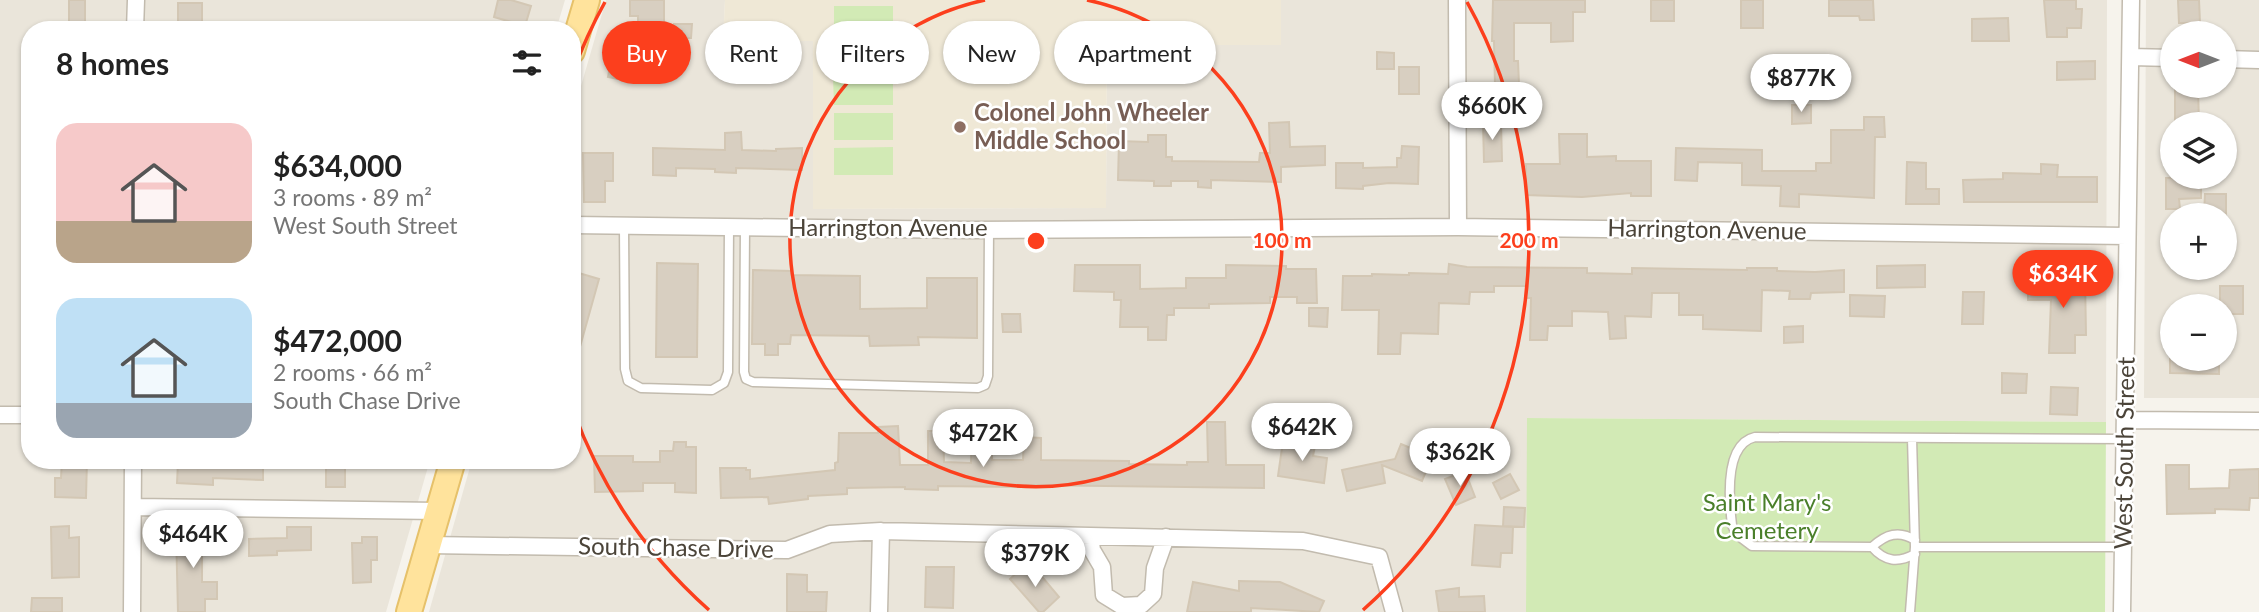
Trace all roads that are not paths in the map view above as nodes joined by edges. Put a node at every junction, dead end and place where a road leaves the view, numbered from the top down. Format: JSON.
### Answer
{"nodes":[{"id":1,"x":136,"y":0,"type":"edge"},
{"id":2,"x":587,"y":0,"type":"edge"},
{"id":3,"x":1457,"y":0,"type":"edge"},
{"id":4,"x":2131,"y":0,"type":"edge"},
{"id":5,"x":135,"y":21,"type":"edge"},
{"id":6,"x":581,"y":21,"type":"edge"},
{"id":7,"x":2131,"y":57,"type":"junction"},
{"id":8,"x":2160,"y":58,"type":"edge"},
{"id":9,"x":2237,"y":59,"type":"edge"},
{"id":10,"x":2259,"y":60,"type":"edge"},
{"id":11,"x":581,"y":225,"type":"edge"},
{"id":12,"x":624,"y":226,"type":"junction"},
{"id":13,"x":737,"y":227,"type":"junction"},
{"id":14,"x":1458,"y":227,"type":"junction"},
{"id":15,"x":989,"y":229,"type":"junction"},
{"id":16,"x":2127,"y":236,"type":"junction"},
{"id":17,"x":0,"y":415,"type":"edge"},
{"id":18,"x":21,"y":415,"type":"edge"},
{"id":19,"x":2127,"y":420,"type":"junction"},
{"id":20,"x":2259,"y":421,"type":"edge"},
{"id":21,"x":1912,"y":438,"type":"junction"},
{"id":22,"x":2126,"y":439,"type":"junction"},
{"id":23,"x":132,"y":469,"type":"edge"},
{"id":24,"x":450,"y":469,"type":"edge"},
{"id":25,"x":133,"y":507,"type":"junction"},
{"id":26,"x":438,"y":511,"type":"junction"},
{"id":27,"x":881,"y":531,"type":"junction"},
{"id":28,"x":1090,"y":537,"type":"junction"},
{"id":29,"x":1166,"y":537,"type":"junction"},
{"id":30,"x":428,"y":545,"type":"junction"},
{"id":31,"x":1872,"y":547,"type":"junction"},
{"id":32,"x":1915,"y":547,"type":"junction"},
{"id":33,"x":2124,"y":547,"type":"junction"},
{"id":34,"x":132,"y":612,"type":"edge"},
{"id":35,"x":409,"y":612,"type":"edge"},
{"id":36,"x":879,"y":612,"type":"edge"},
{"id":37,"x":1394,"y":612,"type":"edge"},
{"id":38,"x":1910,"y":612,"type":"edge"},
{"id":39,"x":2122,"y":612,"type":"edge"}],
"edges":[{"from":1,"to":5,"type":"street"},
{"from":2,"to":6,"type":"main road"},
{"from":3,"to":14,"type":"street"},
{"from":4,"to":7,"type":"street","name":"West South Street"},
{"from":7,"to":8,"type":"street"},
{"from":7,"to":16,"type":"street","name":"West South Street"},
{"from":9,"to":10,"type":"street"},
{"from":11,"to":12,"type":"street","name":"Harrington Avenue"},
{"from":12,"to":13,"type":"street","name":"Harrington Avenue"},
{"from":12,"to":13,"type":"lane"},
{"from":13,"to":15,"type":"street","name":"Harrington Avenue"},
{"from":13,"to":15,"type":"lane"},
{"from":14,"to":15,"type":"street","name":"Harrington Avenue"},
{"from":14,"to":16,"type":"street","name":"Harrington Avenue"},
{"from":16,"to":19,"type":"street","name":"West South Street"},
{"from":17,"to":18,"type":"street"},
{"from":19,"to":20,"type":"street"},
{"from":19,"to":22,"type":"street","name":"West South Street"},
{"from":21,"to":22,"type":"lane"},
{"from":21,"to":31,"type":"lane"},
{"from":21,"to":32,"type":"lane"},
{"from":22,"to":33,"type":"street","name":"West South Street"},
{"from":23,"to":25,"type":"street"},
{"from":24,"to":26,"type":"main road"},
{"from":25,"to":26,"type":"street"},
{"from":25,"to":34,"type":"street"},
{"from":26,"to":30,"type":"main road"},
{"from":27,"to":28,"type":"street","name":"South Chase Drive"},
{"from":27,"to":30,"type":"street","name":"South Chase Drive"},
{"from":27,"to":36,"type":"street"},
{"from":28,"to":29,"type":"street","name":"South Chase Drive"},
{"from":28,"to":29,"type":"street"},
{"from":29,"to":37,"type":"street","name":"South Chase Drive"},
{"from":30,"to":35,"type":"main road"},
{"from":31,"to":32,"type":"lane"},
{"from":31,"to":32,"type":"lane"},
{"from":32,"to":33,"type":"lane"},
{"from":32,"to":38,"type":"lane"},
{"from":33,"to":39,"type":"street","name":"West South Street"}]}
